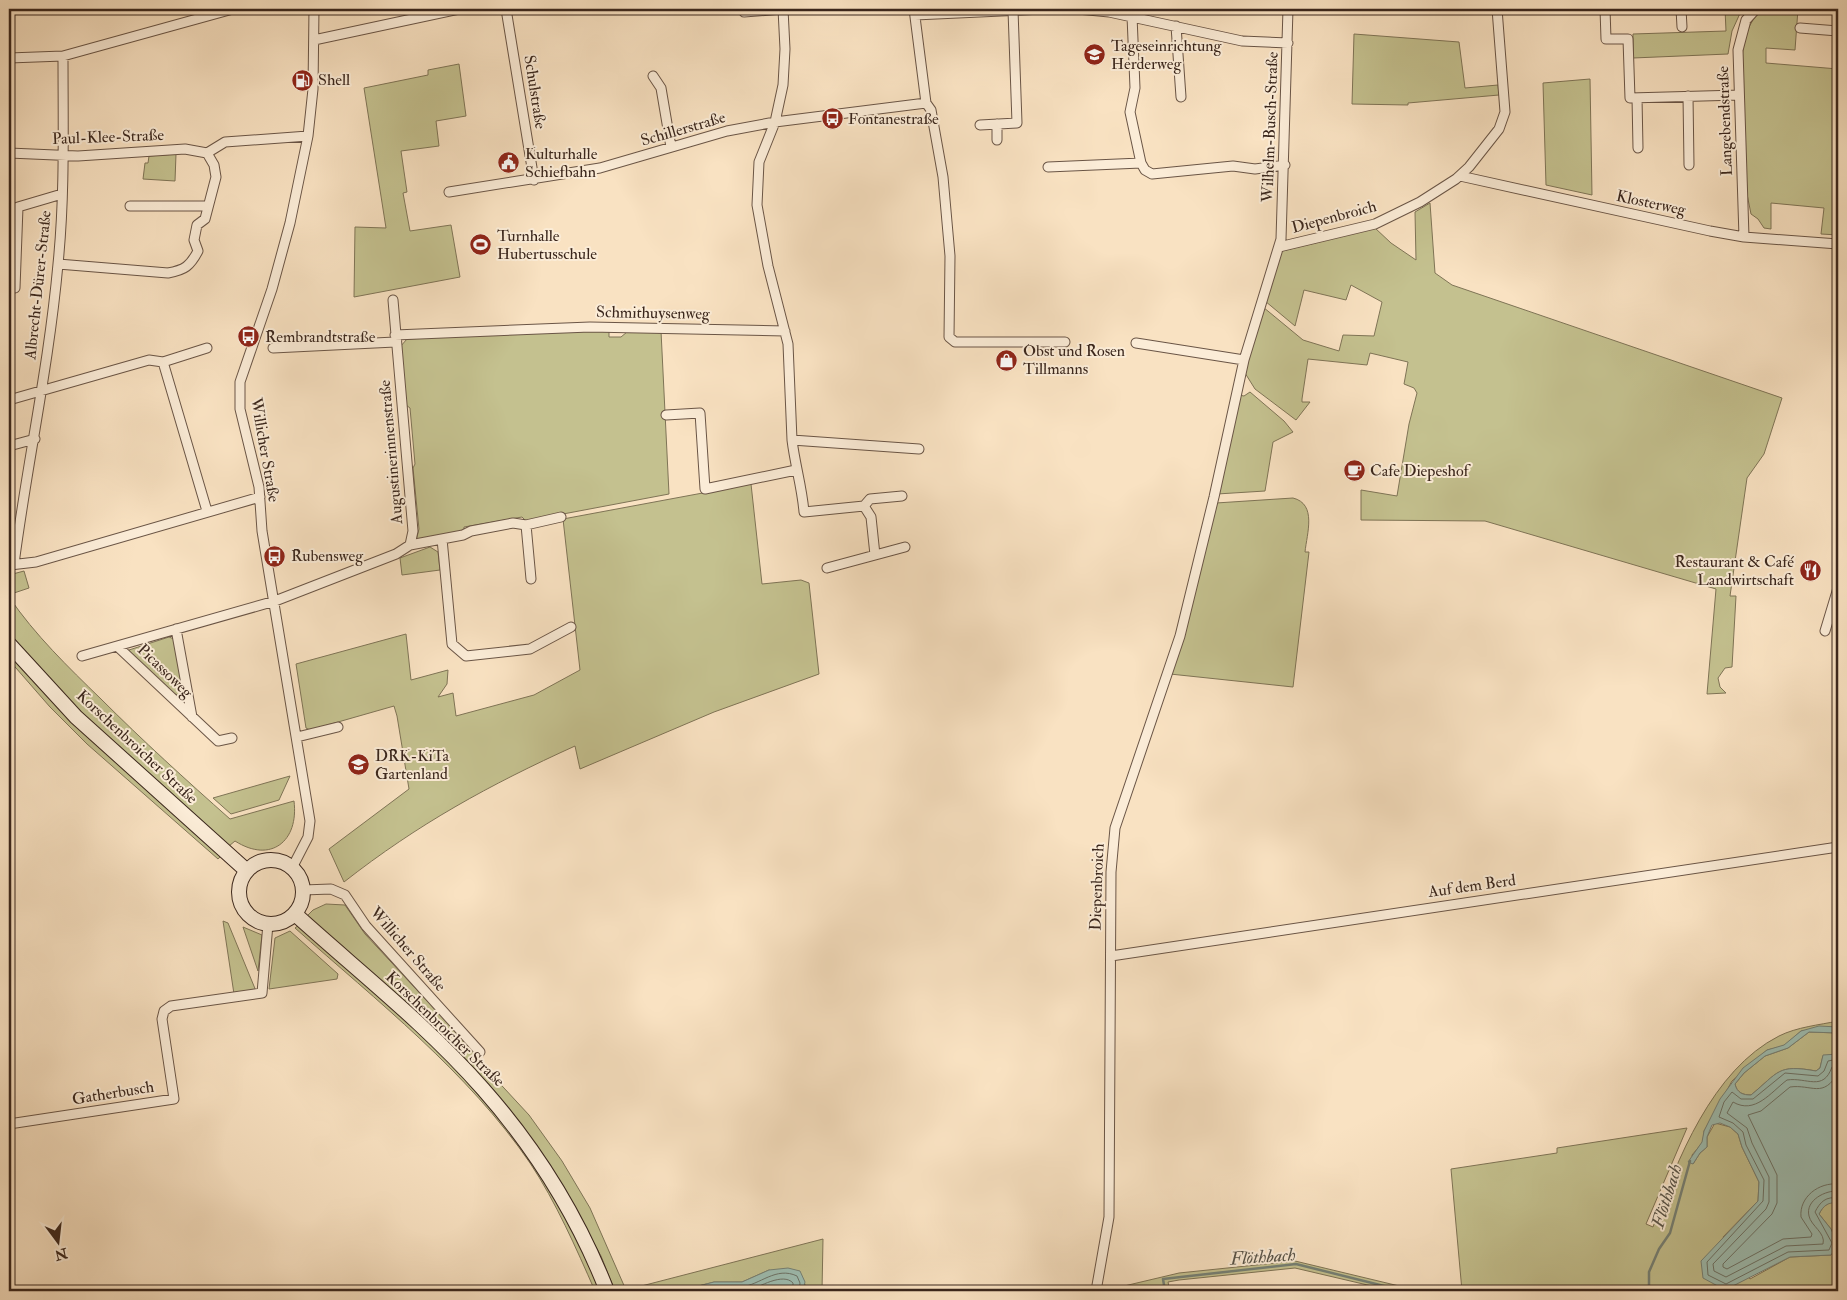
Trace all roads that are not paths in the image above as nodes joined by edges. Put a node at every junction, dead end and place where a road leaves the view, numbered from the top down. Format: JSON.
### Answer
{"nodes":[{"id":1,"x":233,"y":9,"type":"edge"},
{"id":2,"x":314,"y":9,"type":"edge"},
{"id":3,"x":458,"y":9,"type":"edge"},
{"id":4,"x":506,"y":9,"type":"edge"},
{"id":5,"x":744,"y":9,"type":"edge"},
{"id":6,"x":1043,"y":9,"type":"edge"},
{"id":7,"x":1078,"y":9,"type":"edge"},
{"id":8,"x":1288,"y":9,"type":"edge"},
{"id":9,"x":1497,"y":9,"type":"edge"},
{"id":10,"x":1605,"y":9,"type":"edge"},
{"id":11,"x":1681,"y":9,"type":"edge"},
{"id":12,"x":1756,"y":9,"type":"edge"},
{"id":13,"x":783,"y":10,"type":"edge"},
{"id":14,"x":1013,"y":10,"type":"edge"},
{"id":15,"x":914,"y":12,"type":"edge"},
{"id":16,"x":1132,"y":16,"type":"junction"},
{"id":17,"x":1176,"y":26,"type":"junction"},
{"id":18,"x":1682,"y":27,"type":"dead end"},
{"id":19,"x":1800,"y":28,"type":"dead end"},
{"id":20,"x":1838,"y":31,"type":"edge"},
{"id":21,"x":314,"y":40,"type":"junction"},
{"id":22,"x":1288,"y":43,"type":"junction"},
{"id":23,"x":63,"y":56,"type":"junction"},
{"id":24,"x":9,"y":58,"type":"edge"},
{"id":25,"x":653,"y":76,"type":"dead end"},
{"id":26,"x":1739,"y":95,"type":"junction"},
{"id":27,"x":1688,"y":96,"type":"junction"},
{"id":28,"x":1181,"y":97,"type":"dead end"},
{"id":29,"x":1637,"y":98,"type":"junction"},
{"id":30,"x":926,"y":103,"type":"junction"},
{"id":31,"x":775,"y":122,"type":"junction"},
{"id":32,"x":997,"y":124,"type":"junction"},
{"id":33,"x":980,"y":125,"type":"dead end"},
{"id":34,"x":308,"y":136,"type":"junction"},
{"id":35,"x":997,"y":140,"type":"dead end"},
{"id":36,"x":671,"y":147,"type":"junction"},
{"id":37,"x":1638,"y":148,"type":"dead end"},
{"id":38,"x":207,"y":153,"type":"junction"},
{"id":39,"x":9,"y":154,"type":"edge"},
{"id":40,"x":63,"y":156,"type":"junction"},
{"id":41,"x":1141,"y":163,"type":"junction"},
{"id":42,"x":1285,"y":165,"type":"junction"},
{"id":43,"x":1690,"y":165,"type":"dead end"},
{"id":44,"x":1048,"y":167,"type":"dead end"},
{"id":45,"x":1460,"y":176,"type":"junction"},
{"id":46,"x":534,"y":180,"type":"junction"},
{"id":47,"x":449,"y":192,"type":"dead end"},
{"id":48,"x":62,"y":194,"type":"junction"},
{"id":49,"x":130,"y":206,"type":"dead end"},
{"id":50,"x":208,"y":206,"type":"junction"},
{"id":51,"x":1744,"y":237,"type":"junction"},
{"id":52,"x":1838,"y":244,"type":"edge"},
{"id":53,"x":1279,"y":247,"type":"junction"},
{"id":54,"x":58,"y":264,"type":"junction"},
{"id":55,"x":15,"y":288,"type":"dead end"},
{"id":56,"x":392,"y":300,"type":"dead end"},
{"id":57,"x":785,"y":331,"type":"junction"},
{"id":58,"x":395,"y":338,"type":"junction"},
{"id":59,"x":1065,"y":342,"type":"dead end"},
{"id":60,"x":1136,"y":343,"type":"dead end"},
{"id":61,"x":207,"y":348,"type":"dead end"},
{"id":62,"x":273,"y":348,"type":"dead end"},
{"id":63,"x":1244,"y":360,"type":"junction"},
{"id":64,"x":163,"y":362,"type":"junction"},
{"id":65,"x":42,"y":390,"type":"junction"},
{"id":66,"x":9,"y":400,"type":"edge"},
{"id":67,"x":666,"y":415,"type":"dead end"},
{"id":68,"x":35,"y":438,"type":"junction"},
{"id":69,"x":792,"y":440,"type":"junction"},
{"id":70,"x":9,"y":446,"type":"edge"},
{"id":71,"x":919,"y":449,"type":"dead end"},
{"id":72,"x":796,"y":470,"type":"junction"},
{"id":73,"x":902,"y":496,"type":"dead end"},
{"id":74,"x":260,"y":497,"type":"junction"},
{"id":75,"x":864,"y":506,"type":"junction"},
{"id":76,"x":207,"y":511,"type":"junction"},
{"id":77,"x":561,"y":517,"type":"dead end"},
{"id":78,"x":526,"y":524,"type":"junction"},
{"id":79,"x":442,"y":539,"type":"junction"},
{"id":80,"x":410,"y":545,"type":"junction"},
{"id":81,"x":905,"y":546,"type":"dead end"},
{"id":82,"x":875,"y":555,"type":"junction"},
{"id":83,"x":12,"y":565,"type":"edge"},
{"id":84,"x":827,"y":568,"type":"dead end"},
{"id":85,"x":531,"y":578,"type":"dead end"},
{"id":86,"x":1838,"y":588,"type":"edge"},
{"id":87,"x":275,"y":601,"type":"junction"},
{"id":88,"x":571,"y":627,"type":"dead end"},
{"id":89,"x":176,"y":629,"type":"junction"},
{"id":90,"x":1825,"y":631,"type":"dead end"},
{"id":91,"x":9,"y":644,"type":"edge"},
{"id":92,"x":117,"y":646,"type":"junction"},
{"id":93,"x":82,"y":656,"type":"dead end"},
{"id":94,"x":192,"y":717,"type":"junction"},
{"id":95,"x":338,"y":728,"type":"dead end"},
{"id":96,"x":297,"y":737,"type":"junction"},
{"id":97,"x":232,"y":738,"type":"dead end"},
{"id":98,"x":1838,"y":847,"type":"edge"},
{"id":99,"x":292,"y":868,"type":"junction"},
{"id":100,"x":247,"y":871,"type":"junction"},
{"id":101,"x":303,"y":890,"type":"junction"},
{"id":102,"x":295,"y":914,"type":"junction"},
{"id":103,"x":268,"y":924,"type":"junction"},
{"id":104,"x":1111,"y":956,"type":"junction"},
{"id":105,"x":480,"y":1052,"type":"dead end"},
{"id":106,"x":9,"y":1124,"type":"edge"},
{"id":107,"x":607,"y":1291,"type":"edge"},
{"id":108,"x":1096,"y":1291,"type":"edge"}],
"edges":[{"from":1,"to":23,"type":"street"},
{"from":2,"to":21,"type":"street","name":"Willicher Straße"},
{"from":3,"to":21,"type":"street"},
{"from":4,"to":46,"type":"street","name":"Schulstraße"},
{"from":5,"to":13,"type":"street"},
{"from":6,"to":14,"type":"street"},
{"from":7,"to":16,"type":"street"},
{"from":8,"to":22,"type":"street","name":"Wilhelm-Busch-Straße"},
{"from":9,"to":45,"type":"street","name":"Diepenbroich"},
{"from":10,"to":29,"type":"street"},
{"from":11,"to":18,"type":"street"},
{"from":12,"to":26,"type":"street","name":"Langebendstraße"},
{"from":13,"to":31,"type":"street"},
{"from":14,"to":15,"type":"street"},
{"from":14,"to":32,"type":"street"},
{"from":15,"to":30,"type":"street"},
{"from":16,"to":17,"type":"street"},
{"from":16,"to":41,"type":"street"},
{"from":17,"to":22,"type":"street"},
{"from":17,"to":28,"type":"street"},
{"from":19,"to":20,"type":"street"},
{"from":21,"to":34,"type":"street","name":"Willicher Straße"},
{"from":22,"to":42,"type":"street","name":"Wilhelm-Busch-Straße"},
{"from":23,"to":24,"type":"street"},
{"from":23,"to":40,"type":"street","name":"Albrecht-Dürer-Straße"},
{"from":25,"to":36,"type":"street"},
{"from":26,"to":27,"type":"street"},
{"from":26,"to":51,"type":"street","name":"Langebendstraße"},
{"from":27,"to":29,"type":"street"},
{"from":27,"to":43,"type":"street"},
{"from":29,"to":37,"type":"street"},
{"from":30,"to":31,"type":"street","name":"Schillerstraße"},
{"from":30,"to":59,"type":"street"},
{"from":31,"to":36,"type":"street","name":"Schillerstraße"},
{"from":31,"to":57,"type":"street"},
{"from":32,"to":33,"type":"street"},
{"from":32,"to":35,"type":"street"},
{"from":34,"to":38,"type":"street"},
{"from":34,"to":74,"type":"street","name":"Willicher Straße"},
{"from":36,"to":46,"type":"street","name":"Schillerstraße"},
{"from":38,"to":40,"type":"street","name":"Paul-Klee-Straße"},
{"from":38,"to":50,"type":"street"},
{"from":39,"to":40,"type":"street","name":"Paul-Klee-Straße"},
{"from":40,"to":48,"type":"street","name":"Albrecht-Dürer-Straße"},
{"from":41,"to":42,"type":"street"},
{"from":41,"to":44,"type":"street"},
{"from":42,"to":53,"type":"street","name":"Wilhelm-Busch-Straße"},
{"from":45,"to":51,"type":"street","name":"Klosterweg"},
{"from":45,"to":53,"type":"street","name":"Diepenbroich"},
{"from":46,"to":47,"type":"street","name":"Schillerstraße"},
{"from":48,"to":54,"type":"street","name":"Albrecht-Dürer-Straße"},
{"from":48,"to":55,"type":"street","name":"Albrecht-Dürer-Straße"},
{"from":49,"to":50,"type":"street"},
{"from":50,"to":54,"type":"street"},
{"from":51,"to":52,"type":"street","name":"Klosterweg"},
{"from":53,"to":63,"type":"street","name":"Diepenbroich"},
{"from":54,"to":65,"type":"street","name":"Albrecht-Dürer-Straße"},
{"from":56,"to":58,"type":"street","name":"Augustinerinnenstraße"},
{"from":57,"to":58,"type":"street","name":"Schmithuysenweg"},
{"from":57,"to":69,"type":"street"},
{"from":58,"to":62,"type":"street","name":"Schmithuysenweg"},
{"from":58,"to":80,"type":"street","name":"Augustinerinnenstraße"},
{"from":60,"to":63,"type":"street"},
{"from":61,"to":64,"type":"street"},
{"from":63,"to":104,"type":"street","name":"Diepenbroich"},
{"from":64,"to":65,"type":"street"},
{"from":64,"to":76,"type":"street"},
{"from":65,"to":66,"type":"street"},
{"from":65,"to":68,"type":"street","name":"Albrecht-Dürer-Straße"},
{"from":67,"to":72,"type":"street"},
{"from":68,"to":70,"type":"street"},
{"from":68,"to":83,"type":"street","name":"Albrecht-Dürer-Straße"},
{"from":69,"to":71,"type":"street"},
{"from":69,"to":72,"type":"street"},
{"from":72,"to":75,"type":"street"},
{"from":73,"to":75,"type":"street"},
{"from":74,"to":76,"type":"street"},
{"from":74,"to":87,"type":"street","name":"Willicher Straße"},
{"from":75,"to":82,"type":"street"},
{"from":76,"to":83,"type":"street"},
{"from":77,"to":78,"type":"street"},
{"from":78,"to":79,"type":"street"},
{"from":78,"to":85,"type":"street"},
{"from":79,"to":80,"type":"street"},
{"from":79,"to":88,"type":"street"},
{"from":80,"to":87,"type":"street","name":"Augustinerinnenstraße"},
{"from":81,"to":82,"type":"street"},
{"from":82,"to":84,"type":"street"},
{"from":86,"to":90,"type":"street"},
{"from":87,"to":89,"type":"street","name":"Picassoweg"},
{"from":87,"to":96,"type":"street","name":"Willicher Straße"},
{"from":89,"to":92,"type":"street","name":"Picassoweg"},
{"from":89,"to":94,"type":"street","name":"Picassoweg"},
{"from":91,"to":100,"type":"main road","name":"Korschenbroicher Straße"},
{"from":92,"to":93,"type":"street","name":"Picassoweg"},
{"from":92,"to":94,"type":"street","name":"Picassoweg"},
{"from":94,"to":97,"type":"street","name":"Picassoweg"},
{"from":95,"to":96,"type":"street"},
{"from":96,"to":99,"type":"street","name":"Willicher Straße"},
{"from":98,"to":104,"type":"street","name":"Auf dem Berd"},
{"from":99,"to":100,"type":"main road"},
{"from":99,"to":101,"type":"main road"},
{"from":100,"to":103,"type":"main road"},
{"from":101,"to":102,"type":"main road"},
{"from":101,"to":105,"type":"street","name":"Willicher Straße"},
{"from":102,"to":103,"type":"main road"},
{"from":102,"to":107,"type":"main road","name":"Korschenbroicher Straße"},
{"from":103,"to":106,"type":"street","name":"Gatherbusch"},
{"from":104,"to":108,"type":"street","name":"Diepenbroich"}]}
